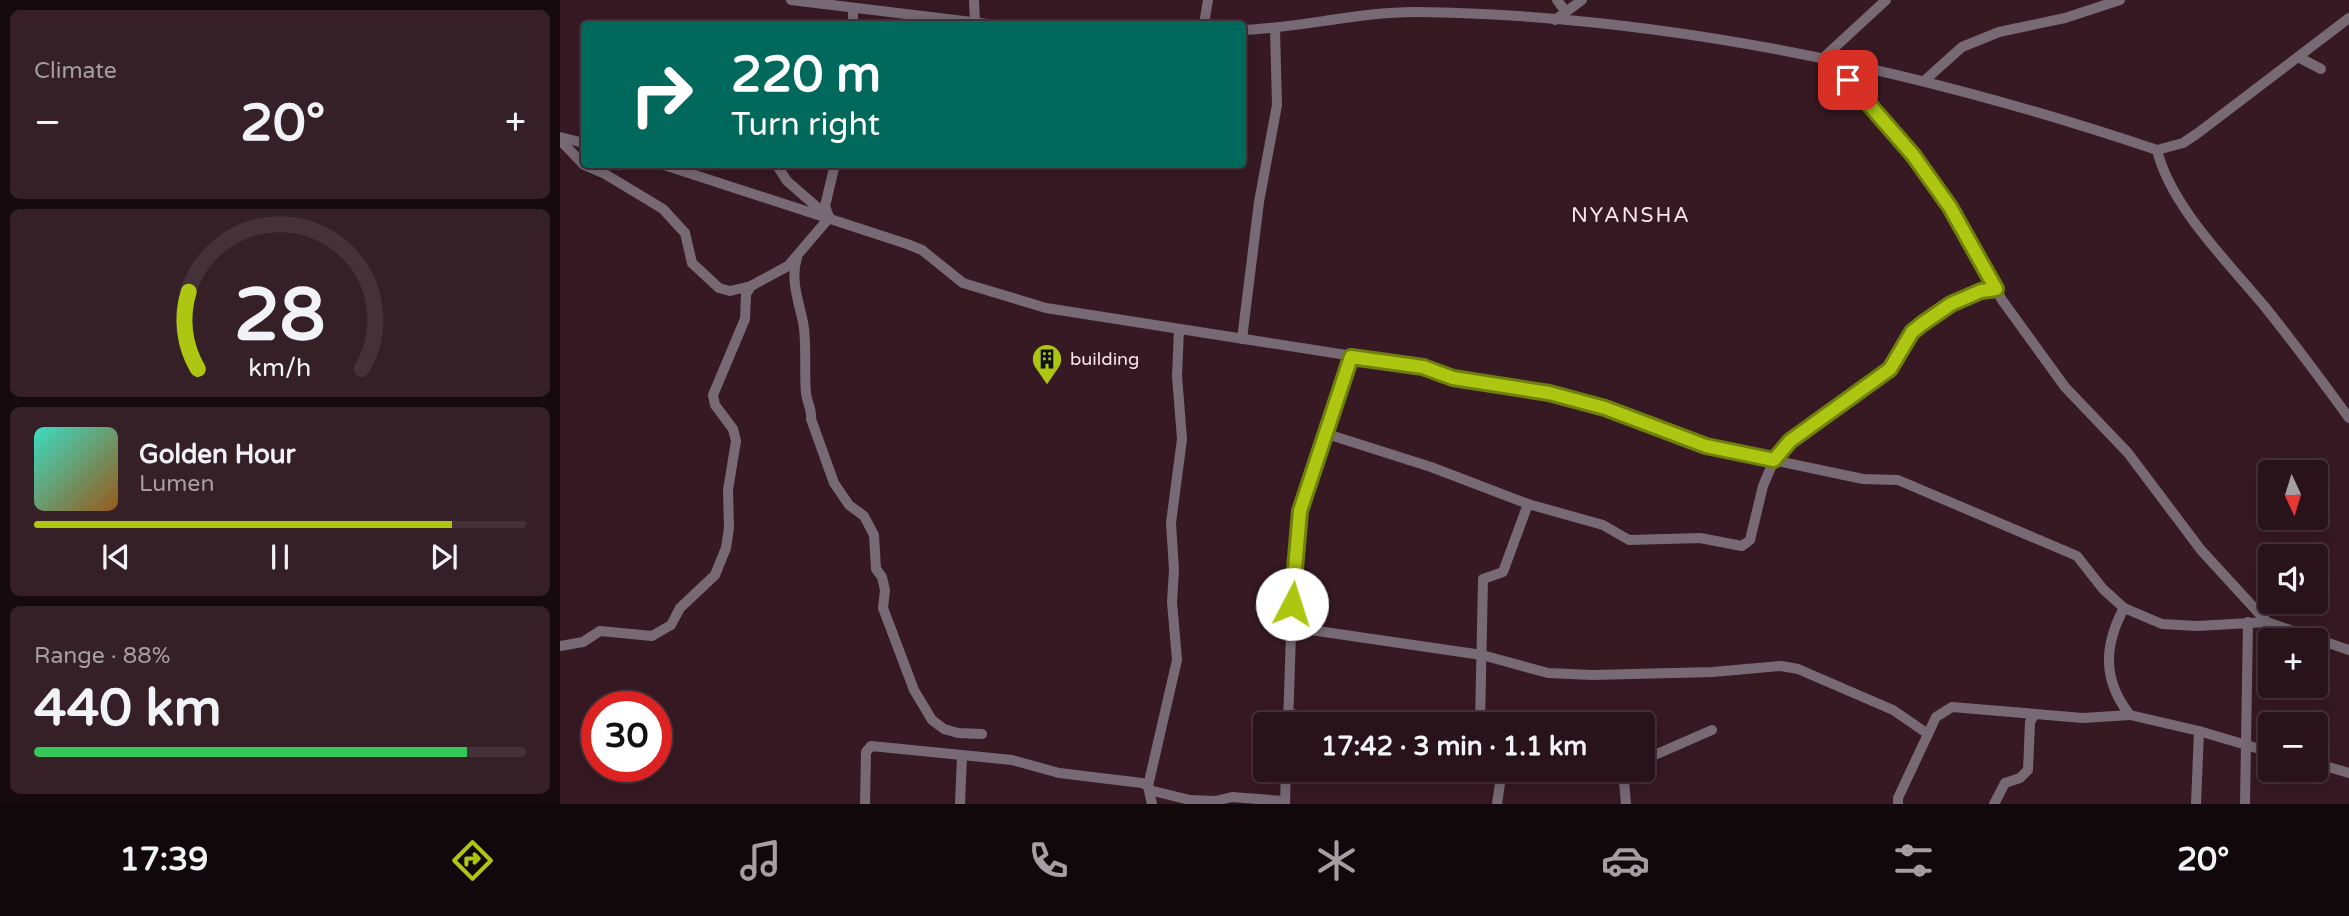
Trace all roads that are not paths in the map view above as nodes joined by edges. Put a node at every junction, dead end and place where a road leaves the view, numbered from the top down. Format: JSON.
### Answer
{"nodes":[{"id":1,"x":791,"y":0,"type":"edge"},
{"id":2,"x":974,"y":0,"type":"edge"},
{"id":3,"x":1208,"y":0,"type":"edge"},
{"id":4,"x":1557,"y":0,"type":"edge"},
{"id":5,"x":1582,"y":0,"type":"edge"},
{"id":6,"x":1886,"y":0,"type":"edge"},
{"id":7,"x":2120,"y":0,"type":"edge"},
{"id":8,"x":853,"y":9,"type":"junction"},
{"id":9,"x":1566,"y":12,"type":"junction"},
{"id":10,"x":2349,"y":18,"type":"edge"},
{"id":11,"x":1555,"y":20,"type":"junction"},
{"id":12,"x":853,"y":21,"type":"edge"},
{"id":13,"x":958,"y":21,"type":"edge"},
{"id":14,"x":975,"y":21,"type":"edge"},
{"id":15,"x":1204,"y":21,"type":"edge"},
{"id":16,"x":1275,"y":29,"type":"junction"},
{"id":17,"x":1246,"y":30,"type":"edge"},
{"id":18,"x":2298,"y":57,"type":"junction"},
{"id":19,"x":1822,"y":59,"type":"junction"},
{"id":20,"x":1833,"y":61,"type":"junction"},
{"id":21,"x":2320,"y":69,"type":"dead end"},
{"id":22,"x":1924,"y":81,"type":"junction"},
{"id":23,"x":560,"y":138,"type":"edge"},
{"id":24,"x":581,"y":143,"type":"edge"},
{"id":25,"x":2157,"y":150,"type":"junction"},
{"id":26,"x":581,"y":162,"type":"edge"},
{"id":27,"x":591,"y":168,"type":"edge"},
{"id":28,"x":673,"y":168,"type":"edge"},
{"id":29,"x":779,"y":168,"type":"edge"},
{"id":30,"x":834,"y":168,"type":"edge"},
{"id":31,"x":829,"y":218,"type":"junction"},
{"id":32,"x":797,"y":258,"type":"junction"},
{"id":33,"x":751,"y":286,"type":"junction"},
{"id":34,"x":1996,"y":289,"type":"junction"},
{"id":35,"x":1180,"y":329,"type":"junction"},
{"id":36,"x":1242,"y":339,"type":"junction"},
{"id":37,"x":1351,"y":357,"type":"junction"},
{"id":38,"x":2349,"y":418,"type":"edge"},
{"id":39,"x":1327,"y":434,"type":"junction"},
{"id":40,"x":1774,"y":460,"type":"junction"},
{"id":41,"x":1528,"y":504,"type":"junction"},
{"id":42,"x":2124,"y":608,"type":"junction"},
{"id":43,"x":2248,"y":622,"type":"junction"},
{"id":44,"x":2267,"y":622,"type":"junction"},
{"id":45,"x":1290,"y":627,"type":"junction"},
{"id":46,"x":560,"y":646,"type":"edge"},
{"id":47,"x":2349,"y":650,"type":"edge"},
{"id":48,"x":1482,"y":655,"type":"junction"},
{"id":49,"x":1288,"y":712,"type":"edge"},
{"id":50,"x":1480,"y":712,"type":"edge"},
{"id":51,"x":2034,"y":715,"type":"junction"},
{"id":52,"x":2130,"y":715,"type":"junction"},
{"id":53,"x":1712,"y":730,"type":"dead end"},
{"id":54,"x":2199,"y":731,"type":"junction"},
{"id":55,"x":982,"y":734,"type":"dead end"},
{"id":56,"x":1928,"y":734,"type":"junction"},
{"id":57,"x":2245,"y":746,"type":"junction"},
{"id":58,"x":2258,"y":749,"type":"edge"},
{"id":59,"x":1655,"y":755,"type":"edge"},
{"id":60,"x":962,"y":756,"type":"junction"},
{"id":61,"x":2328,"y":767,"type":"edge"},
{"id":62,"x":2349,"y":773,"type":"edge"},
{"id":63,"x":1285,"y":782,"type":"edge"},
{"id":64,"x":1500,"y":782,"type":"edge"},
{"id":65,"x":1624,"y":782,"type":"edge"},
{"id":66,"x":1149,"y":788,"type":"junction"},
{"id":67,"x":1216,"y":802,"type":"edge"},
{"id":68,"x":1284,"y":802,"type":"edge"},
{"id":69,"x":865,"y":804,"type":"edge"},
{"id":70,"x":960,"y":804,"type":"edge"},
{"id":71,"x":1152,"y":804,"type":"edge"},
{"id":72,"x":1497,"y":804,"type":"edge"},
{"id":73,"x":1626,"y":804,"type":"edge"},
{"id":74,"x":1898,"y":804,"type":"edge"},
{"id":75,"x":1994,"y":804,"type":"edge"},
{"id":76,"x":2196,"y":804,"type":"edge"},
{"id":77,"x":2245,"y":804,"type":"edge"}],
"edges":[{"from":1,"to":8,"type":"street"},
{"from":2,"to":14,"type":"street"},
{"from":3,"to":15,"type":"street"},
{"from":4,"to":9,"type":"street"},
{"from":5,"to":9,"type":"street"},
{"from":6,"to":19,"type":"street"},
{"from":7,"to":22,"type":"street"},
{"from":8,"to":12,"type":"street"},
{"from":8,"to":13,"type":"street"},
{"from":9,"to":11,"type":"street"},
{"from":10,"to":18,"type":"street"},
{"from":11,"to":16,"type":"street"},
{"from":11,"to":19,"type":"street"},
{"from":16,"to":17,"type":"street"},
{"from":16,"to":36,"type":"street"},
{"from":18,"to":21,"type":"street"},
{"from":18,"to":25,"type":"street"},
{"from":19,"to":20,"type":"street"},
{"from":20,"to":22,"type":"street"},
{"from":20,"to":34,"type":"street"},
{"from":22,"to":25,"type":"street"},
{"from":23,"to":24,"type":"street"},
{"from":23,"to":26,"type":"street"},
{"from":25,"to":38,"type":"street"},
{"from":27,"to":33,"type":"street"},
{"from":28,"to":31,"type":"street"},
{"from":29,"to":31,"type":"street"},
{"from":30,"to":31,"type":"street"},
{"from":31,"to":32,"type":"street"},
{"from":31,"to":35,"type":"street"},
{"from":32,"to":33,"type":"street"},
{"from":32,"to":55,"type":"street"},
{"from":33,"to":46,"type":"street"},
{"from":34,"to":40,"type":"street"},
{"from":34,"to":44,"type":"street"},
{"from":35,"to":36,"type":"street"},
{"from":35,"to":66,"type":"street"},
{"from":36,"to":37,"type":"street"},
{"from":37,"to":39,"type":"street"},
{"from":37,"to":40,"type":"street"},
{"from":39,"to":41,"type":"street"},
{"from":39,"to":45,"type":"street"},
{"from":40,"to":41,"type":"street"},
{"from":40,"to":42,"type":"street"},
{"from":41,"to":48,"type":"street"},
{"from":42,"to":43,"type":"street"},
{"from":42,"to":52,"type":"street"},
{"from":43,"to":44,"type":"street"},
{"from":43,"to":57,"type":"street"},
{"from":44,"to":47,"type":"street"},
{"from":45,"to":48,"type":"street"},
{"from":45,"to":49,"type":"street"},
{"from":48,"to":50,"type":"street"},
{"from":48,"to":56,"type":"street"},
{"from":51,"to":52,"type":"street"},
{"from":51,"to":56,"type":"street"},
{"from":51,"to":75,"type":"street"},
{"from":52,"to":54,"type":"street"},
{"from":53,"to":59,"type":"street"},
{"from":54,"to":57,"type":"street"},
{"from":54,"to":76,"type":"street"},
{"from":56,"to":74,"type":"street"},
{"from":57,"to":58,"type":"street"},
{"from":57,"to":77,"type":"street"},
{"from":60,"to":66,"type":"street"},
{"from":60,"to":69,"type":"street"},
{"from":60,"to":70,"type":"street"},
{"from":61,"to":62,"type":"street"},
{"from":63,"to":68,"type":"street"},
{"from":64,"to":72,"type":"street"},
{"from":65,"to":73,"type":"street"},
{"from":66,"to":67,"type":"street"},
{"from":66,"to":71,"type":"street"},
{"from":67,"to":68,"type":"street"}]}
